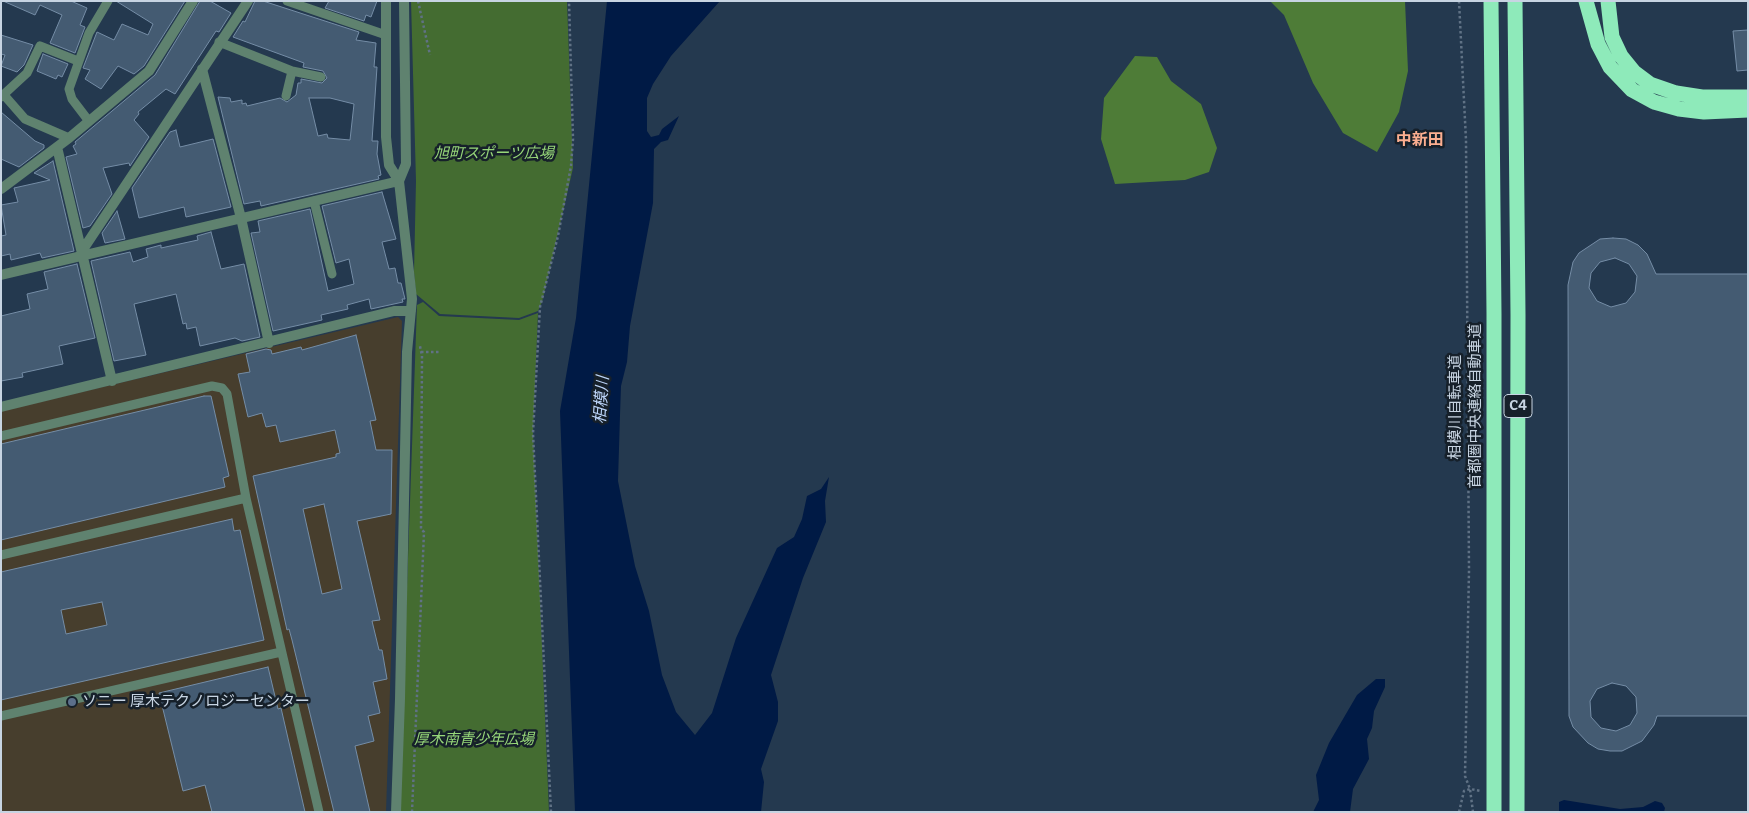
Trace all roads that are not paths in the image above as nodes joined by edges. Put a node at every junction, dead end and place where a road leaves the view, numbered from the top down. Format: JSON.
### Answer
{"nodes":[{"id":1,"x":108,"y":1,"type":"edge"},
{"id":2,"x":193,"y":1,"type":"edge"},
{"id":3,"x":248,"y":1,"type":"edge"},
{"id":4,"x":287,"y":1,"type":"edge"},
{"id":5,"x":386,"y":1,"type":"edge"},
{"id":6,"x":404,"y":1,"type":"edge"},
{"id":7,"x":1489,"y":1,"type":"edge"},
{"id":8,"x":1515,"y":1,"type":"edge"},
{"id":9,"x":1586,"y":1,"type":"edge"},
{"id":10,"x":1608,"y":1,"type":"edge"},
{"id":11,"x":386,"y":35,"type":"junction"},
{"id":12,"x":219,"y":42,"type":"junction"},
{"id":13,"x":78,"y":61,"type":"junction"},
{"id":14,"x":202,"y":69,"type":"junction"},
{"id":15,"x":292,"y":71,"type":"junction"},
{"id":16,"x":321,"y":77,"type":"dead end"},
{"id":17,"x":3,"y":96,"type":"edge"},
{"id":18,"x":286,"y":96,"type":"dead end"},
{"id":19,"x":1748,"y":97,"type":"edge"},
{"id":20,"x":1748,"y":110,"type":"edge"},
{"id":21,"x":88,"y":120,"type":"junction"},
{"id":22,"x":69,"y":138,"type":"junction"},
{"id":23,"x":57,"y":147,"type":"junction"},
{"id":24,"x":399,"y":181,"type":"junction"},
{"id":25,"x":1,"y":189,"type":"edge"},
{"id":26,"x":314,"y":201,"type":"junction"},
{"id":27,"x":241,"y":218,"type":"junction"},
{"id":28,"x":83,"y":253,"type":"junction"},
{"id":29,"x":332,"y":274,"type":"dead end"},
{"id":30,"x":1,"y":275,"type":"edge"},
{"id":31,"x":411,"y":311,"type":"junction"},
{"id":32,"x":269,"y":343,"type":"junction"},
{"id":33,"x":112,"y":381,"type":"junction"},
{"id":34,"x":1,"y":407,"type":"edge"},
{"id":35,"x":1,"y":436,"type":"edge"},
{"id":36,"x":246,"y":498,"type":"junction"},
{"id":37,"x":1,"y":555,"type":"edge"},
{"id":38,"x":281,"y":652,"type":"junction"},
{"id":39,"x":1,"y":716,"type":"edge"},
{"id":40,"x":319,"y":812,"type":"edge"},
{"id":41,"x":396,"y":812,"type":"edge"},
{"id":42,"x":1494,"y":812,"type":"edge"},
{"id":43,"x":1517,"y":812,"type":"edge"}],
"edges":[{"from":1,"to":13,"type":"lane"},
{"from":2,"to":21,"type":"street"},
{"from":3,"to":12,"type":"street"},
{"from":4,"to":11,"type":"lane"},
{"from":5,"to":11,"type":"street"},
{"from":6,"to":24,"type":"street"},
{"from":7,"to":42,"type":"highway","name":"首都圏中央連絡自動車道","number":"C4"},
{"from":8,"to":43,"type":"highway","number":"C4"},
{"from":9,"to":20,"type":"highway"},
{"from":10,"to":19,"type":"highway"},
{"from":11,"to":24,"type":"street"},
{"from":12,"to":14,"type":"street"},
{"from":12,"to":15,"type":"lane"},
{"from":13,"to":17,"type":"lane"},
{"from":13,"to":21,"type":"lane"},
{"from":14,"to":27,"type":"street"},
{"from":14,"to":28,"type":"street"},
{"from":15,"to":16,"type":"lane"},
{"from":15,"to":18,"type":"lane"},
{"from":17,"to":22,"type":"lane"},
{"from":21,"to":22,"type":"street"},
{"from":22,"to":23,"type":"street"},
{"from":23,"to":25,"type":"street"},
{"from":23,"to":28,"type":"street"},
{"from":24,"to":26,"type":"street"},
{"from":24,"to":31,"type":"street"},
{"from":26,"to":27,"type":"street"},
{"from":26,"to":29,"type":"lane"},
{"from":27,"to":28,"type":"street"},
{"from":27,"to":32,"type":"street"},
{"from":28,"to":30,"type":"street"},
{"from":28,"to":33,"type":"street"},
{"from":31,"to":32,"type":"street"},
{"from":31,"to":41,"type":"street"},
{"from":32,"to":33,"type":"street"},
{"from":33,"to":34,"type":"street"},
{"from":35,"to":36,"type":"lane"},
{"from":36,"to":37,"type":"lane"},
{"from":36,"to":38,"type":"lane"},
{"from":38,"to":39,"type":"lane"},
{"from":38,"to":40,"type":"lane"}]}
